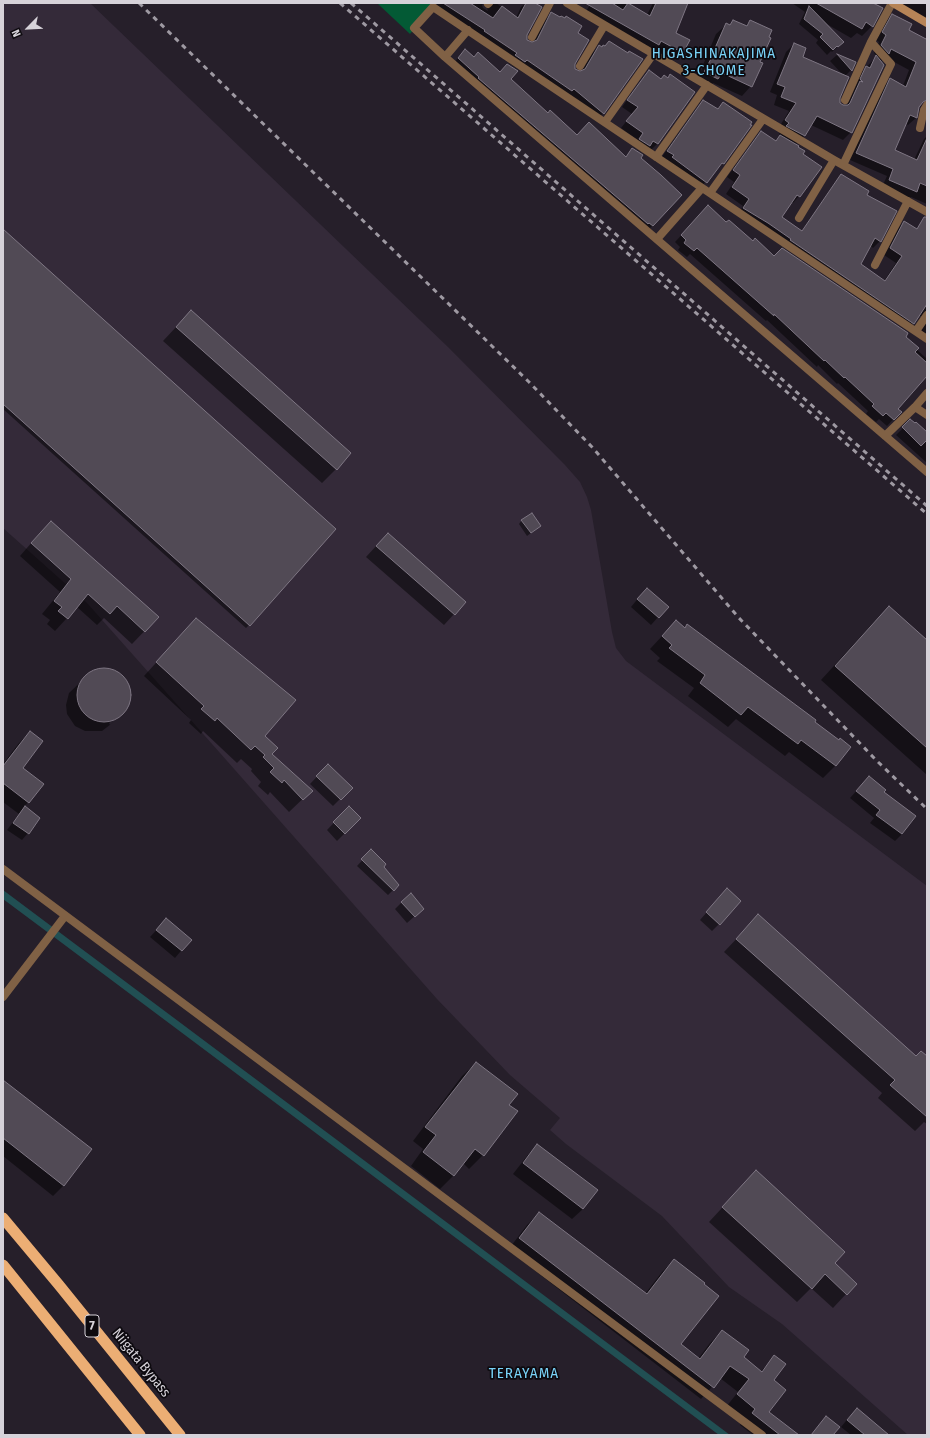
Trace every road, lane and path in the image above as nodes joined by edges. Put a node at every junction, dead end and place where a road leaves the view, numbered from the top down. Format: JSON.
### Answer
{"nodes":[{"id":1,"x":550,"y":3,"type":"edge"},
{"id":2,"x":892,"y":3,"type":"edge"},
{"id":3,"x":571,"y":4,"type":"edge"},
{"id":4,"x":927,"y":24,"type":"edge"},
{"id":5,"x":604,"y":26,"type":"junction"},
{"id":6,"x":468,"y":30,"type":"junction"},
{"id":7,"x":532,"y":37,"type":"dead end"},
{"id":8,"x":871,"y":42,"type":"junction"},
{"id":9,"x":654,"y":54,"type":"junction"},
{"id":10,"x":445,"y":57,"type":"junction"},
{"id":11,"x":580,"y":66,"type":"dead end"},
{"id":12,"x":707,"y":85,"type":"junction"},
{"id":13,"x":845,"y":100,"type":"dead end"},
{"id":14,"x":927,"y":105,"type":"edge"},
{"id":15,"x":763,"y":119,"type":"junction"},
{"id":16,"x":605,"y":122,"type":"junction"},
{"id":17,"x":920,"y":128,"type":"dead end"},
{"id":18,"x":656,"y":157,"type":"junction"},
{"id":19,"x":834,"y":160,"type":"junction"},
{"id":20,"x":843,"y":165,"type":"junction"},
{"id":21,"x":702,"y":188,"type":"junction"},
{"id":22,"x":710,"y":193,"type":"junction"},
{"id":23,"x":908,"y":201,"type":"junction"},
{"id":24,"x":927,"y":212,"type":"edge"},
{"id":25,"x":799,"y":218,"type":"dead end"},
{"id":26,"x":657,"y":239,"type":"junction"},
{"id":27,"x":875,"y":265,"type":"dead end"},
{"id":28,"x":927,"y":315,"type":"edge"},
{"id":29,"x":916,"y":331,"type":"junction"},
{"id":30,"x":927,"y":339,"type":"edge"},
{"id":31,"x":927,"y":393,"type":"edge"},
{"id":32,"x":915,"y":407,"type":"junction"},
{"id":33,"x":927,"y":415,"type":"edge"},
{"id":34,"x":885,"y":436,"type":"junction"},
{"id":35,"x":927,"y":472,"type":"edge"},
{"id":36,"x":3,"y":869,"type":"edge"},
{"id":37,"x":65,"y":916,"type":"junction"},
{"id":38,"x":3,"y":997,"type":"edge"},
{"id":39,"x":3,"y":1218,"type":"edge"},
{"id":40,"x":3,"y":1265,"type":"edge"},
{"id":41,"x":140,"y":1435,"type":"edge"},
{"id":42,"x":180,"y":1435,"type":"edge"},
{"id":43,"x":762,"y":1435,"type":"edge"}],
"edges":[{"from":1,"to":7,"type":"street"},
{"from":2,"to":4,"type":"main road"},
{"from":2,"to":8,"type":"street"},
{"from":3,"to":5,"type":"street"},
{"from":5,"to":9,"type":"street"},
{"from":5,"to":11,"type":"street"},
{"from":6,"to":10,"type":"street"},
{"from":6,"to":10,"type":"street"},
{"from":6,"to":16,"type":"street"},
{"from":8,"to":13,"type":"street"},
{"from":8,"to":20,"type":"street"},
{"from":9,"to":12,"type":"street"},
{"from":9,"to":16,"type":"street"},
{"from":10,"to":26,"type":"street"},
{"from":12,"to":15,"type":"street"},
{"from":12,"to":18,"type":"street"},
{"from":14,"to":17,"type":"street"},
{"from":15,"to":19,"type":"street"},
{"from":15,"to":22,"type":"street"},
{"from":16,"to":18,"type":"street"},
{"from":18,"to":21,"type":"street"},
{"from":19,"to":20,"type":"street"},
{"from":19,"to":25,"type":"street"},
{"from":20,"to":23,"type":"street"},
{"from":21,"to":22,"type":"street"},
{"from":21,"to":26,"type":"street"},
{"from":22,"to":29,"type":"street"},
{"from":23,"to":24,"type":"street"},
{"from":23,"to":27,"type":"street"},
{"from":26,"to":34,"type":"street"},
{"from":28,"to":29,"type":"street"},
{"from":29,"to":30,"type":"street"},
{"from":31,"to":32,"type":"street"},
{"from":32,"to":33,"type":"street"},
{"from":32,"to":34,"type":"street"},
{"from":34,"to":35,"type":"street"},
{"from":36,"to":37,"type":"street"},
{"from":37,"to":38,"type":"street"},
{"from":37,"to":43,"type":"street"},
{"from":39,"to":42,"type":"highway","name":"Niigata Bypass","number":"7"},
{"from":40,"to":41,"type":"highway","number":"7"}]}
